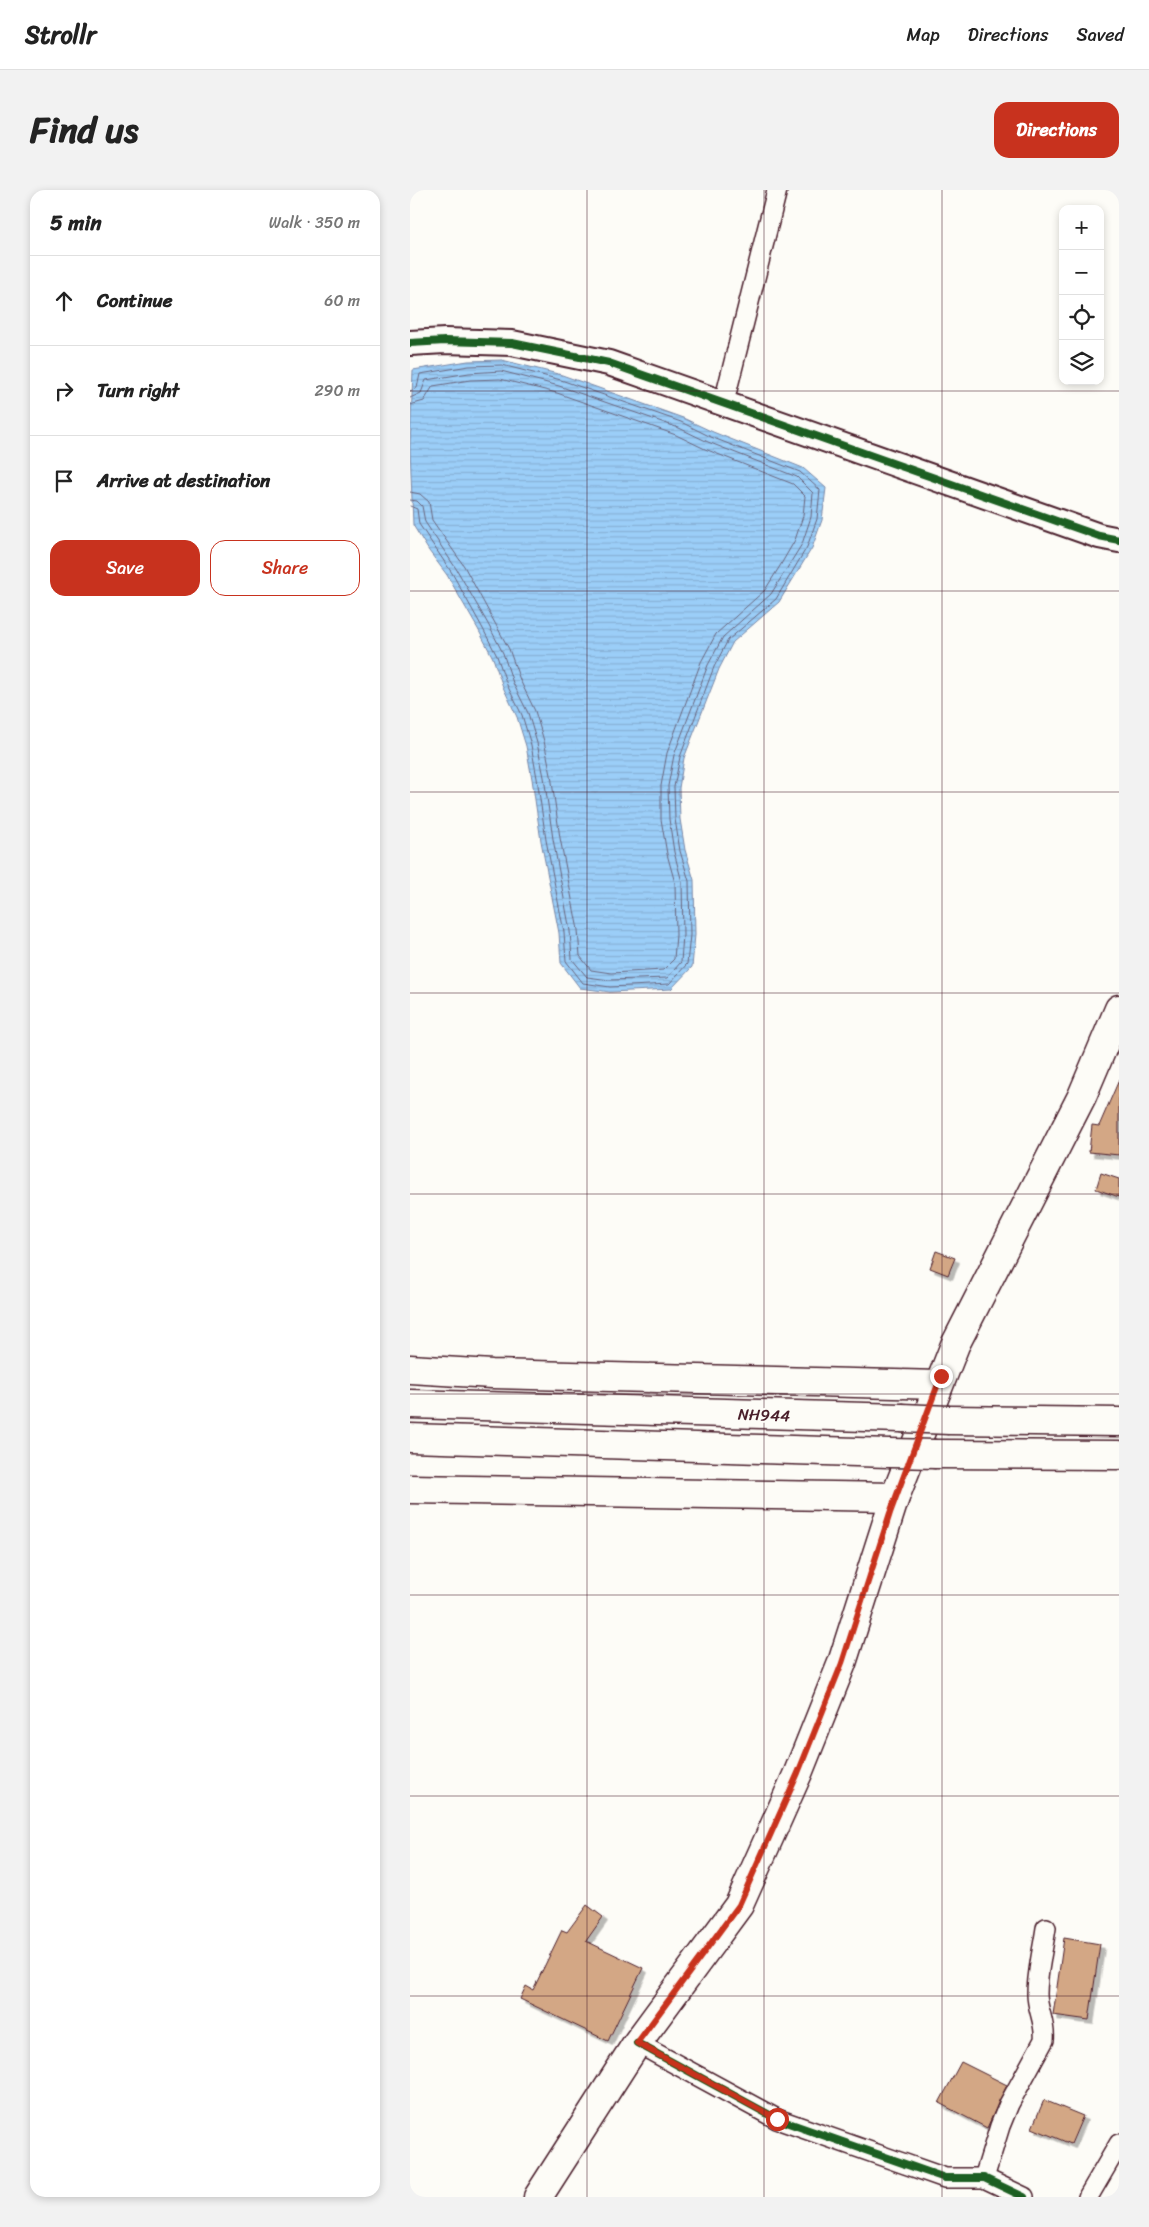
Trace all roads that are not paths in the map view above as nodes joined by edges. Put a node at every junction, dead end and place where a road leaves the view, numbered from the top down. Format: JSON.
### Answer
{"nodes":[{"id":1,"x":777,"y":190,"type":"edge"},
{"id":2,"x":410,"y":343,"type":"edge"},
{"id":3,"x":724,"y":402,"type":"junction"},
{"id":4,"x":1119,"y":540,"type":"edge"},
{"id":5,"x":1119,"y":1010,"type":"edge"},
{"id":6,"x":410,"y":1369,"type":"edge"},
{"id":7,"x":938,"y":1384,"type":"junction"},
{"id":8,"x":410,"y":1404,"type":"edge"},
{"id":9,"x":1119,"y":1422,"type":"edge"},
{"id":10,"x":410,"y":1438,"type":"edge"},
{"id":11,"x":1119,"y":1455,"type":"edge"},
{"id":12,"x":410,"y":1489,"type":"edge"},
{"id":13,"x":896,"y":1497,"type":"junction"},
{"id":14,"x":1046,"y":1928,"type":"dead end"},
{"id":15,"x":637,"y":2043,"type":"junction"},
{"id":16,"x":1119,"y":2144,"type":"edge"},
{"id":17,"x":984,"y":2178,"type":"junction"},
{"id":18,"x":538,"y":2197,"type":"edge"},
{"id":19,"x":1024,"y":2197,"type":"edge"},
{"id":20,"x":1088,"y":2197,"type":"edge"}],
"edges":[{"from":1,"to":3,"type":"street"},
{"from":2,"to":3,"type":"street"},
{"from":3,"to":4,"type":"street"},
{"from":5,"to":7,"type":"main road"},
{"from":6,"to":7,"type":"main road"},
{"from":7,"to":13,"type":"main road"},
{"from":8,"to":9,"type":"main road","name":"NH944","number":"NH944","bridge":true},
{"from":10,"to":11,"type":"main road","name":"NH944","number":"NH944","bridge":true},
{"from":12,"to":13,"type":"main road"},
{"from":13,"to":15,"type":"main road"},
{"from":14,"to":17,"type":"street"},
{"from":15,"to":17,"type":"street"},
{"from":15,"to":18,"type":"main road"},
{"from":16,"to":20,"type":"street"},
{"from":17,"to":19,"type":"street"}]}
